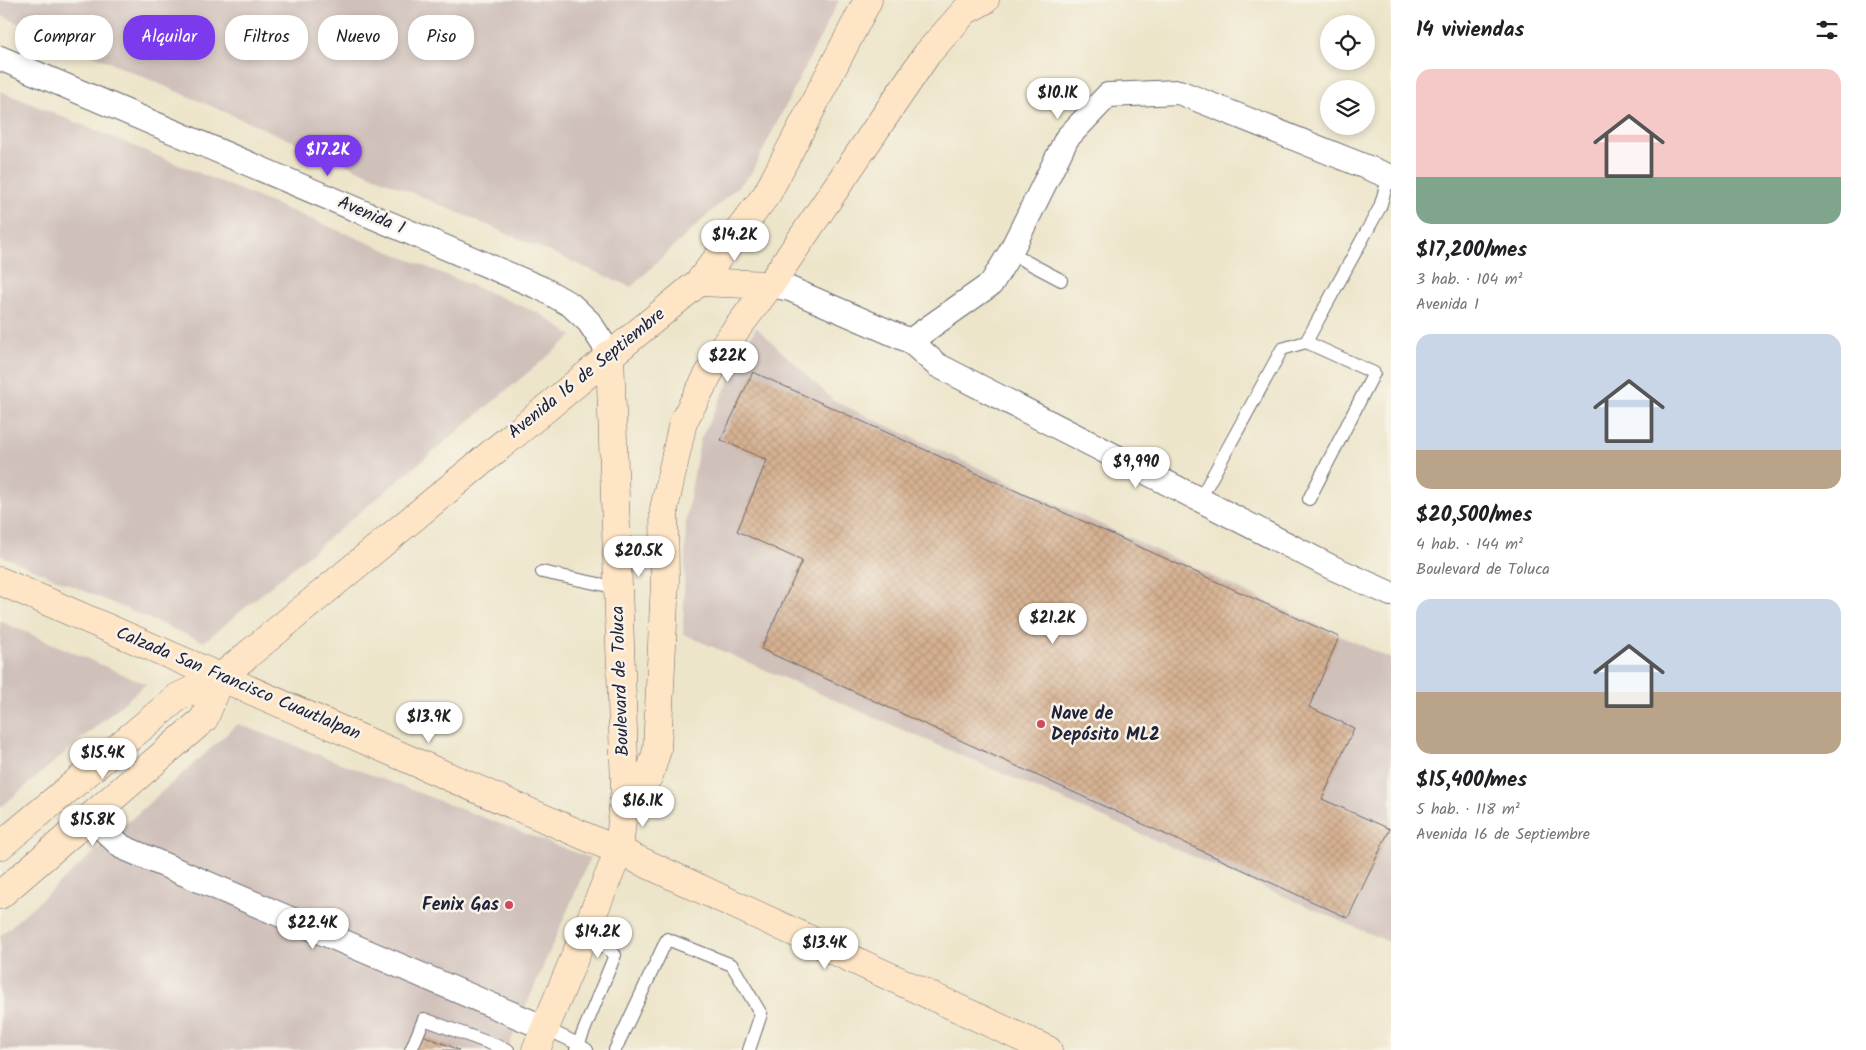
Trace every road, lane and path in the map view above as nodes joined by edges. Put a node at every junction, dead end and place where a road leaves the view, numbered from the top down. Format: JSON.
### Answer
{"nodes":[{"id":1,"x":868,"y":0,"type":"edge"},
{"id":2,"x":985,"y":0,"type":"edge"},
{"id":3,"x":0,"y":58,"type":"edge"},
{"id":4,"x":1390,"y":177,"type":"edge"},
{"id":5,"x":1010,"y":253,"type":"junction"},
{"id":6,"x":1061,"y":280,"type":"dead end"},
{"id":7,"x":699,"y":282,"type":"junction"},
{"id":8,"x":770,"y":285,"type":"junction"},
{"id":9,"x":910,"y":341,"type":"junction"},
{"id":10,"x":1306,"y":342,"type":"junction"},
{"id":11,"x":610,"y":354,"type":"junction"},
{"id":12,"x":1200,"y":499,"type":"junction"},
{"id":13,"x":1309,"y":499,"type":"dead end"},
{"id":14,"x":542,"y":572,"type":"dead end"},
{"id":15,"x":0,"y":581,"type":"edge"},
{"id":16,"x":618,"y":585,"type":"junction"},
{"id":17,"x":1391,"y":594,"type":"edge"},
{"id":18,"x":222,"y":676,"type":"junction"},
{"id":19,"x":624,"y":802,"type":"junction"},
{"id":20,"x":91,"y":818,"type":"junction"},
{"id":21,"x":0,"y":846,"type":"edge"},
{"id":22,"x":619,"y":850,"type":"junction"},
{"id":23,"x":0,"y":895,"type":"edge"},
{"id":24,"x":586,"y":933,"type":"junction"},
{"id":25,"x":540,"y":1039,"type":"edge"},
{"id":26,"x":580,"y":1048,"type":"edge"},
{"id":27,"x":412,"y":1050,"type":"edge"},
{"id":28,"x":508,"y":1050,"type":"edge"},
{"id":29,"x":615,"y":1050,"type":"edge"},
{"id":30,"x":749,"y":1050,"type":"edge"},
{"id":31,"x":1048,"y":1050,"type":"edge"}],
"edges":[{"from":1,"to":7,"type":"main road","name":"Avenida 16 de Septiembre"},
{"from":2,"to":8,"type":"main road"},
{"from":3,"to":11,"type":"street","name":"Avenida 1"},
{"from":4,"to":5,"type":"street"},
{"from":4,"to":10,"type":"lane"},
{"from":5,"to":6,"type":"lane"},
{"from":5,"to":9,"type":"street"},
{"from":7,"to":8,"type":"main road"},
{"from":7,"to":11,"type":"main road","name":"Avenida 16 de Septiembre"},
{"from":8,"to":9,"type":"street"},
{"from":8,"to":19,"type":"main road"},
{"from":9,"to":12,"type":"street"},
{"from":10,"to":12,"type":"lane"},
{"from":10,"to":13,"type":"lane"},
{"from":11,"to":16,"type":"main road","name":"Boulevard de Toluca"},
{"from":11,"to":18,"type":"main road","name":"Avenida 16 de Septiembre"},
{"from":12,"to":17,"type":"street"},
{"from":14,"to":16,"type":"lane"},
{"from":15,"to":18,"type":"main road","name":"Calzada San Francisco Cuautlalpan"},
{"from":16,"to":19,"type":"main road","name":"Boulevard de Toluca"},
{"from":18,"to":20,"type":"main road","name":"Avenida 16 de Septiembre"},
{"from":18,"to":21,"type":"main road","name":"Avenida 16 de Septiembre"},
{"from":18,"to":22,"type":"main road","name":"Calzada San Francisco Cuautlalpan"},
{"from":19,"to":22,"type":"main road","name":"Boulevard de Toluca"},
{"from":20,"to":23,"type":"main road","name":"Avenida 16 de Septiembre"},
{"from":20,"to":25,"type":"street"},
{"from":22,"to":24,"type":"main road","name":"Boulevard de Toluca"},
{"from":22,"to":31,"type":"main road","name":"Calzada San Francisco Cuautlalpan"},
{"from":24,"to":25,"type":"main road","name":"Boulevard de Toluca"},
{"from":24,"to":26,"type":"lane"},
{"from":25,"to":26,"type":"lane"},
{"from":27,"to":28,"type":"lane"},
{"from":29,"to":30,"type":"lane"}]}
